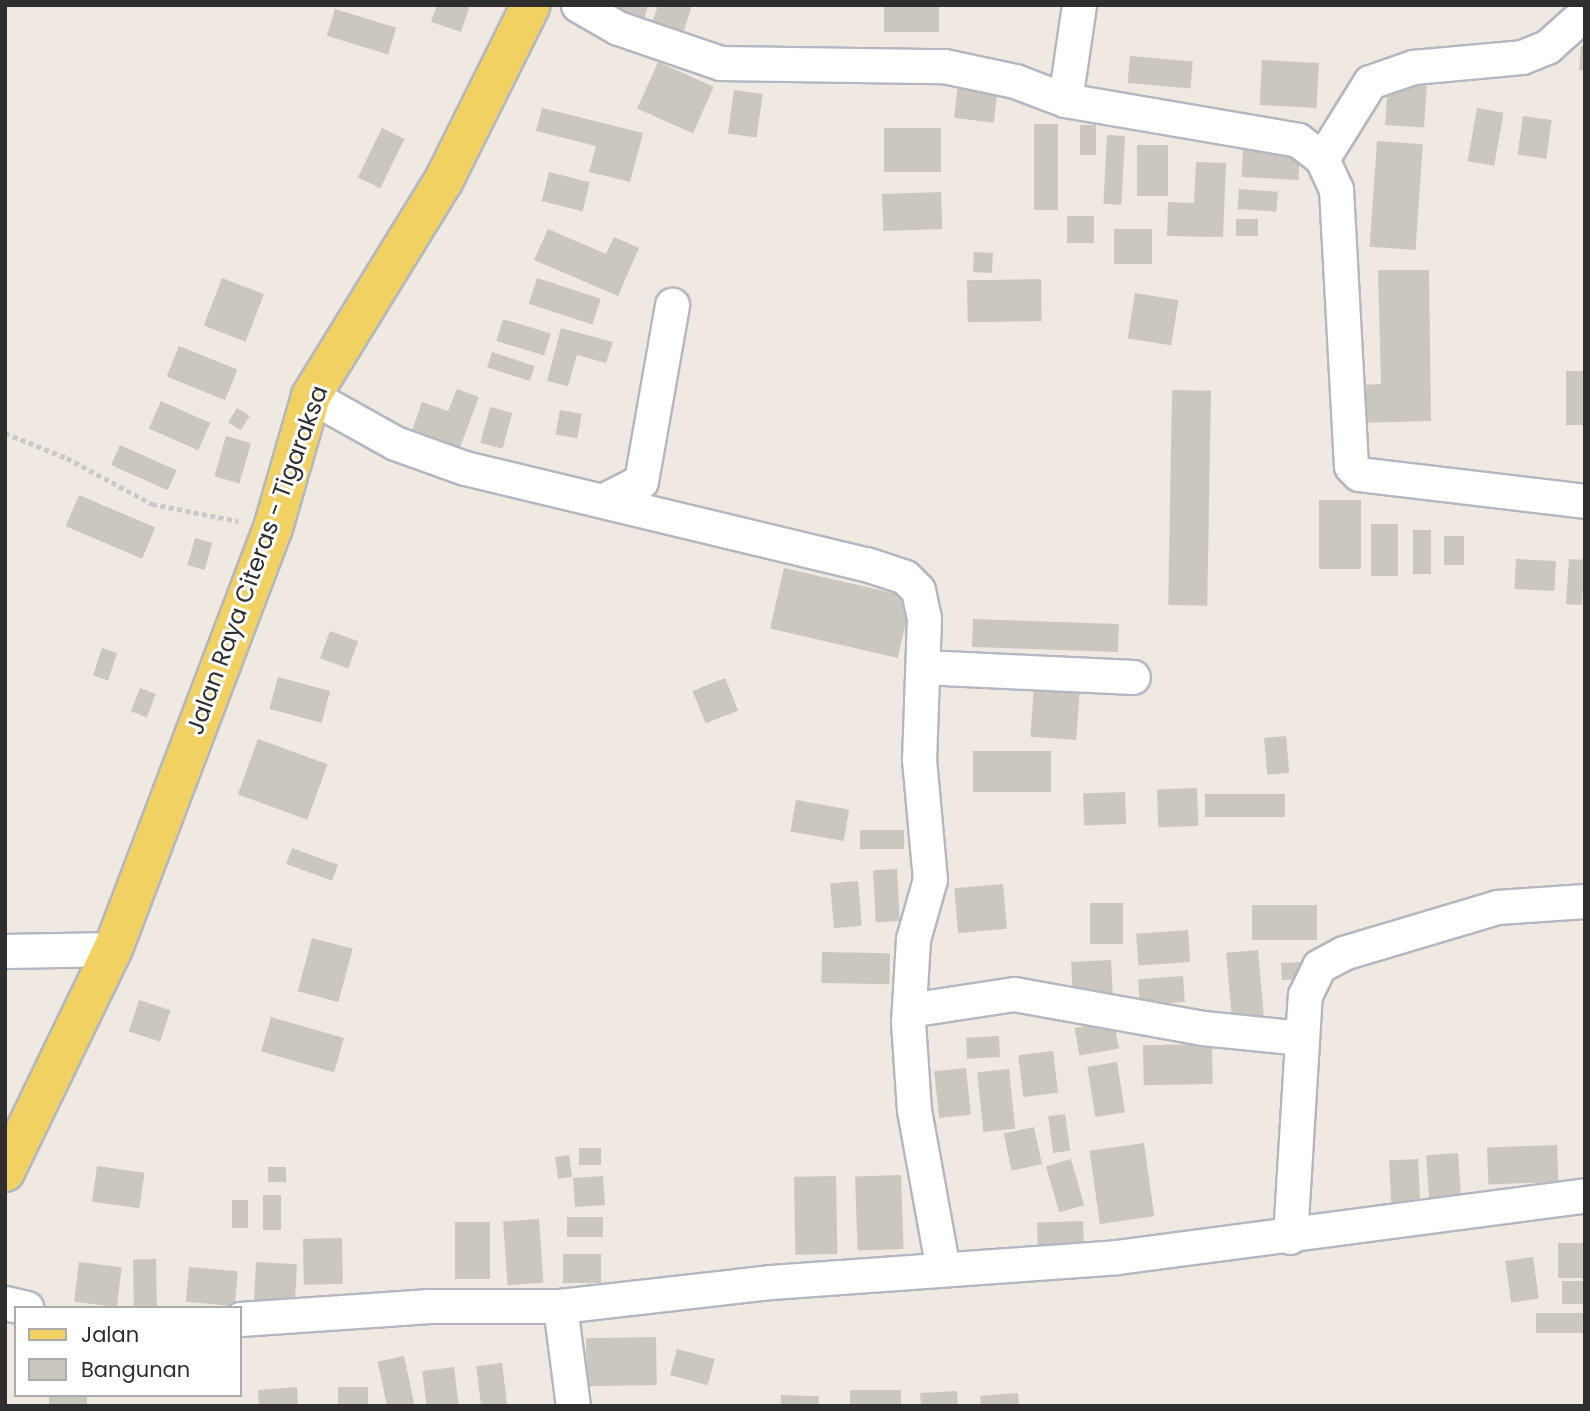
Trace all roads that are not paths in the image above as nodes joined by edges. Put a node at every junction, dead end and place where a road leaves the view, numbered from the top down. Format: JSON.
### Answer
{"nodes":[{"id":1,"x":531,"y":5,"type":"edge"},
{"id":2,"x":578,"y":5,"type":"edge"},
{"id":3,"x":1079,"y":5,"type":"edge"},
{"id":4,"x":1585,"y":13,"type":"edge"},
{"id":5,"x":1065,"y":100,"type":"junction"},
{"id":6,"x":1322,"y":159,"type":"junction"},
{"id":7,"x":672,"y":305,"type":"dead end"},
{"id":8,"x":311,"y":396,"type":"junction"},
{"id":9,"x":606,"y":499,"type":"junction"},
{"id":10,"x":1585,"y":501,"type":"edge"},
{"id":11,"x":923,"y":667,"type":"junction"},
{"id":12,"x":1133,"y":677,"type":"dead end"},
{"id":13,"x":1585,"y":901,"type":"edge"},
{"id":14,"x":113,"y":949,"type":"junction"},
{"id":15,"x":5,"y":951,"type":"edge"},
{"id":16,"x":909,"y":1010,"type":"junction"},
{"id":17,"x":1301,"y":1038,"type":"junction"},
{"id":18,"x":5,"y":1172,"type":"edge"},
{"id":19,"x":1585,"y":1195,"type":"edge"},
{"id":20,"x":1290,"y":1237,"type":"junction"},
{"id":21,"x":943,"y":1269,"type":"junction"},
{"id":22,"x":560,"y":1306,"type":"junction"},
{"id":23,"x":242,"y":1320,"type":"edge"},
{"id":24,"x":573,"y":1406,"type":"edge"}],
"edges":[{"from":1,"to":8,"type":"main road","name":"Jalan Raya Citeras - Tigaraksa"},
{"from":2,"to":5,"type":"street"},
{"from":3,"to":5,"type":"street"},
{"from":4,"to":6,"type":"street"},
{"from":5,"to":6,"type":"street"},
{"from":6,"to":10,"type":"street"},
{"from":7,"to":9,"type":"street"},
{"from":8,"to":9,"type":"street"},
{"from":8,"to":14,"type":"main road","name":"Jalan Raya Citeras - Tigaraksa"},
{"from":9,"to":11,"type":"street"},
{"from":11,"to":12,"type":"street"},
{"from":11,"to":16,"type":"street"},
{"from":13,"to":17,"type":"street"},
{"from":14,"to":15,"type":"street"},
{"from":14,"to":18,"type":"main road","name":"Jalan Raya Citeras - Tigaraksa"},
{"from":16,"to":17,"type":"street"},
{"from":16,"to":21,"type":"street"},
{"from":17,"to":20,"type":"street"},
{"from":19,"to":20,"type":"street"},
{"from":20,"to":21,"type":"street"},
{"from":21,"to":22,"type":"street"},
{"from":22,"to":23,"type":"street"},
{"from":22,"to":24,"type":"street"}]}
